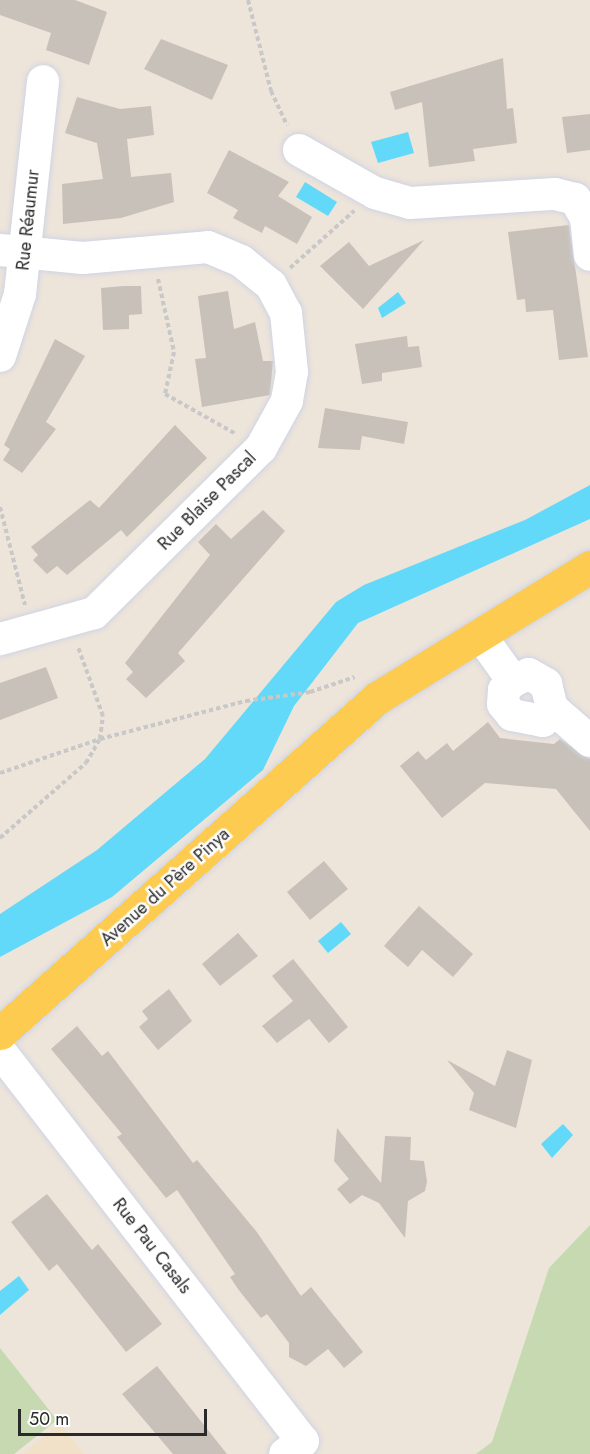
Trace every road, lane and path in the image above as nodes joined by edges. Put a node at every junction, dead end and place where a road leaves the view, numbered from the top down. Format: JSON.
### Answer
{"nodes":[{"id":1,"x":248,"y":0,"type":"edge"},
{"id":2,"x":43,"y":81,"type":"dead end"},
{"id":3,"x":299,"y":150,"type":"joint"},
{"id":4,"x":375,"y":193,"type":"junction"},
{"id":5,"x":152,"y":252,"type":"junction"},
{"id":6,"x":12,"y":253,"type":"edge"},
{"id":7,"x":590,"y":255,"type":"edge"},
{"id":8,"x":271,"y":285,"type":"junction"},
{"id":9,"x":0,"y":356,"type":"edge"},
{"id":10,"x":261,"y":448,"type":"junction"},
{"id":11,"x":0,"y":507,"type":"edge"},
{"id":12,"x":590,"y":567,"type":"edge"},
{"id":13,"x":590,"y":590,"type":"edge"},
{"id":14,"x":69,"y":623,"type":"junction"},
{"id":15,"x":32,"y":632,"type":"junction"},
{"id":16,"x":0,"y":639,"type":"edge"},
{"id":17,"x":486,"y":643,"type":"junction"},
{"id":18,"x":310,"y":692,"type":"dead end"},
{"id":19,"x":100,"y":739,"type":"junction"},
{"id":20,"x":590,"y":741,"type":"edge"},
{"id":21,"x":0,"y":773,"type":"edge"},
{"id":22,"x":0,"y":838,"type":"edge"},
{"id":23,"x":0,"y":1033,"type":"edge"},
{"id":24,"x":0,"y":1051,"type":"edge"},
{"id":25,"x":294,"y":1448,"type":"edge"}],
"edges":[{"from":1,"to":3,"type":"path"},
{"from":2,"to":6,"type":"street","name":"Rue Réaumur"},
{"from":3,"to":4,"type":"street"},
{"from":4,"to":7,"type":"street"},
{"from":4,"to":8,"type":"path"},
{"from":5,"to":6,"type":"street","name":"Rue Blaise Pascal"},
{"from":5,"to":8,"type":"street","name":"Rue Blaise Pascal"},
{"from":5,"to":10,"type":"path"},
{"from":6,"to":9,"type":"street","name":"Rue Réaumur"},
{"from":8,"to":10,"type":"street","name":"Rue Blaise Pascal"},
{"from":10,"to":14,"type":"street","name":"Rue Blaise Pascal"},
{"from":11,"to":15,"type":"path"},
{"from":12,"to":17,"type":"main road","name":"Avenue du Père Pinya"},
{"from":13,"to":17,"type":"main road","name":"Avenue du Père Pinya"},
{"from":14,"to":15,"type":"street","name":"Rue Blaise Pascal"},
{"from":14,"to":19,"type":"path"},
{"from":15,"to":16,"type":"street","name":"Rue Blaise Pascal"},
{"from":17,"to":20,"type":"street"},
{"from":17,"to":23,"type":"main road","name":"Avenue du Père Pinya"},
{"from":18,"to":19,"type":"path"},
{"from":19,"to":21,"type":"path"},
{"from":19,"to":22,"type":"path"},
{"from":24,"to":25,"type":"street","name":"Rue Pau Casals"}]}
